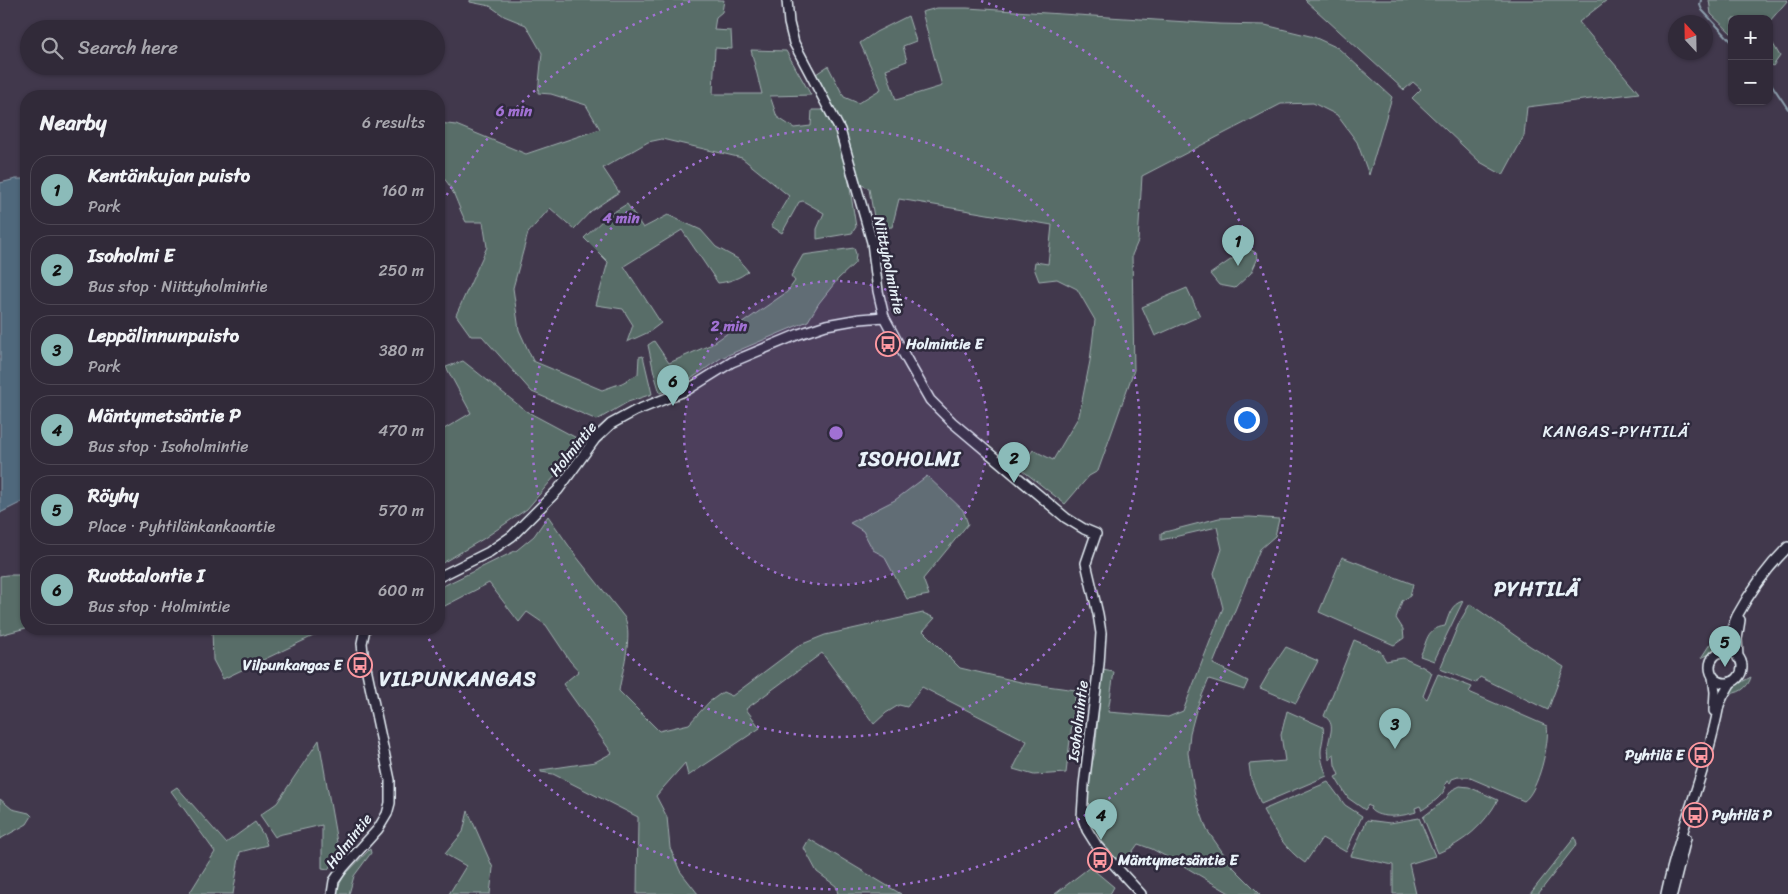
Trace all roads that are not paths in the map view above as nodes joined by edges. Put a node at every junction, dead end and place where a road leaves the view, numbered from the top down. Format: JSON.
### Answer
{"nodes":[{"id":1,"x":788,"y":0,"type":"edge"},
{"id":2,"x":884,"y":316,"type":"junction"},
{"id":3,"x":1096,"y":534,"type":"joint"},
{"id":4,"x":1788,"y":547,"type":"edge"},
{"id":5,"x":445,"y":574,"type":"edge"},
{"id":6,"x":1742,"y":608,"type":"junction"},
{"id":7,"x":364,"y":635,"type":"edge"},
{"id":8,"x":1721,"y":652,"type":"junction"},
{"id":9,"x":1738,"y":658,"type":"junction"},
{"id":10,"x":1712,"y":677,"type":"junction"},
{"id":11,"x":1731,"y":682,"type":"junction"},
{"id":12,"x":1713,"y":729,"type":"junction"},
{"id":13,"x":1689,"y":813,"type":"junction"},
{"id":14,"x":332,"y":894,"type":"edge"},
{"id":15,"x":1141,"y":894,"type":"edge"},
{"id":16,"x":1666,"y":894,"type":"edge"},
{"id":17,"x":1672,"y":894,"type":"edge"}],
"edges":[{"from":1,"to":2,"type":"street","name":"Niittyholmintie"},
{"from":2,"to":3,"type":"street","name":"Niittyholmintie"},
{"from":2,"to":5,"type":"street","name":"Holmintie"},
{"from":3,"to":15,"type":"street","name":"Isoholmintie"},
{"from":4,"to":6,"type":"street"},
{"from":6,"to":8,"type":"street"},
{"from":6,"to":9,"type":"street"},
{"from":7,"to":14,"type":"street","name":"Holmintie"},
{"from":8,"to":9,"type":"street"},
{"from":8,"to":10,"type":"street"},
{"from":9,"to":11,"type":"street"},
{"from":10,"to":11,"type":"street"},
{"from":10,"to":12,"type":"street"},
{"from":11,"to":12,"type":"street"},
{"from":12,"to":13,"type":"street"},
{"from":13,"to":16,"type":"street"},
{"from":13,"to":17,"type":"street"}]}
